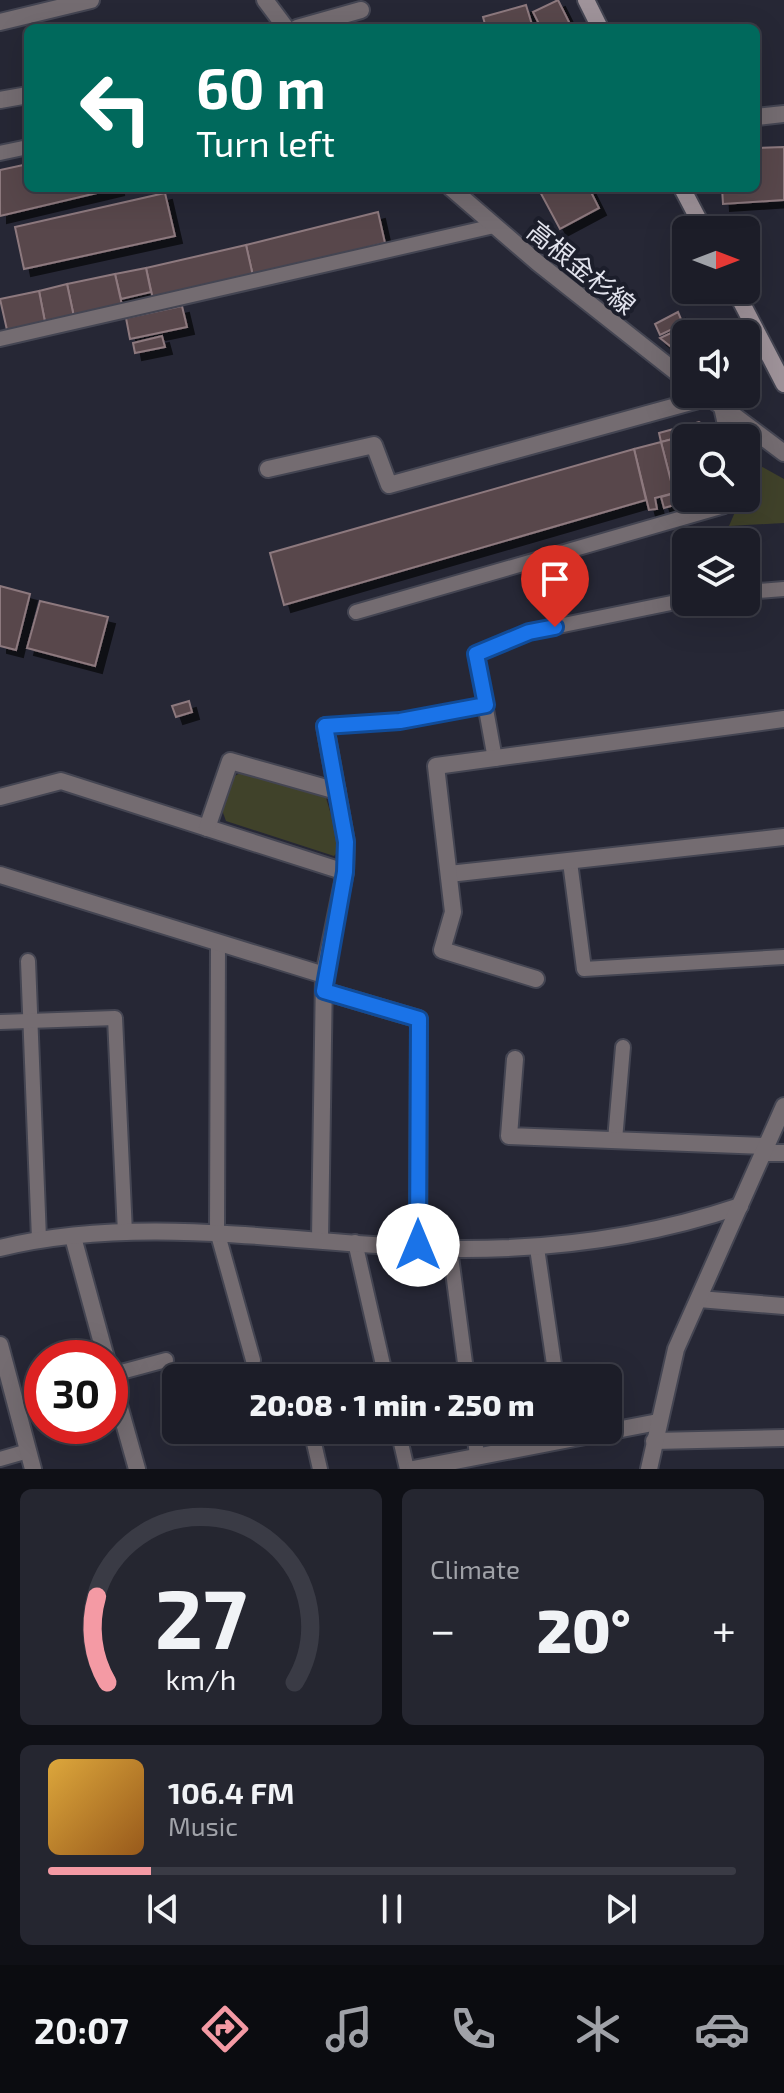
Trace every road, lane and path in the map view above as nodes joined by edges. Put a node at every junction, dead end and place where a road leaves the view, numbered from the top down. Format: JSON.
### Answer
{"nodes":[{"id":1,"x":91,"y":0,"type":"edge"},
{"id":2,"x":265,"y":0,"type":"edge"},
{"id":3,"x":586,"y":0,"type":"edge"},
{"id":4,"x":361,"y":10,"type":"dead end"},
{"id":5,"x":0,"y":22,"type":"edge"},
{"id":6,"x":283,"y":24,"type":"edge"},
{"id":7,"x":311,"y":24,"type":"edge"},
{"id":8,"x":598,"y":24,"type":"edge"},
{"id":9,"x":24,"y":96,"type":"edge"},
{"id":10,"x":0,"y":100,"type":"edge"},
{"id":11,"x":784,"y":114,"type":"edge"},
{"id":12,"x":760,"y":117,"type":"edge"},
{"id":13,"x":24,"y":148,"type":"edge"},
{"id":14,"x":0,"y":153,"type":"edge"},
{"id":15,"x":456,"y":192,"type":"edge"},
{"id":16,"x":684,"y":192,"type":"edge"},
{"id":17,"x":697,"y":216,"type":"edge"},
{"id":18,"x":494,"y":226,"type":"junction"},
{"id":19,"x":742,"y":304,"type":"edge"},
{"id":20,"x":0,"y":339,"type":"edge"},
{"id":21,"x":672,"y":369,"type":"edge"},
{"id":22,"x":784,"y":384,"type":"edge"},
{"id":23,"x":678,"y":408,"type":"edge"},
{"id":24,"x":724,"y":408,"type":"edge"},
{"id":25,"x":784,"y":453,"type":"edge"},
{"id":26,"x":268,"y":469,"type":"dead end"},
{"id":27,"x":703,"y":512,"type":"edge"},
{"id":28,"x":784,"y":589,"type":"edge"},
{"id":29,"x":760,"y":591,"type":"edge"},
{"id":30,"x":672,"y":603,"type":"edge"},
{"id":31,"x":356,"y":612,"type":"dead end"},
{"id":32,"x":486,"y":705,"type":"junction"},
{"id":33,"x":784,"y":719,"type":"edge"},
{"id":34,"x":325,"y":726,"type":"joint"},
{"id":35,"x":495,"y":759,"type":"junction"},
{"id":36,"x":337,"y":791,"type":"junction"},
{"id":37,"x":0,"y":797,"type":"edge"},
{"id":38,"x":207,"y":828,"type":"junction"},
{"id":39,"x":784,"y":837,"type":"edge"},
{"id":40,"x":570,"y":862,"type":"junction"},
{"id":41,"x":345,"y":872,"type":"junction"},
{"id":42,"x":449,"y":874,"type":"junction"},
{"id":43,"x":0,"y":875,"type":"edge"},
{"id":44,"x":218,"y":944,"type":"junction"},
{"id":45,"x":784,"y":957,"type":"edge"},
{"id":46,"x":28,"y":961,"type":"dead end"},
{"id":47,"x":536,"y":979,"type":"dead end"},
{"id":48,"x":324,"y":983,"type":"junction"},
{"id":49,"x":31,"y":1021,"type":"junction"},
{"id":50,"x":0,"y":1022,"type":"edge"},
{"id":51,"x":623,"y":1047,"type":"dead end"},
{"id":52,"x":515,"y":1059,"type":"dead end"},
{"id":53,"x":784,"y":1106,"type":"edge"},
{"id":54,"x":615,"y":1140,"type":"junction"},
{"id":55,"x":765,"y":1149,"type":"junction"},
{"id":56,"x":784,"y":1153,"type":"edge"},
{"id":57,"x":740,"y":1206,"type":"junction"},
{"id":58,"x":217,"y":1231,"type":"junction"},
{"id":59,"x":125,"y":1233,"type":"junction"},
{"id":60,"x":73,"y":1237,"type":"junction"},
{"id":61,"x":39,"y":1239,"type":"junction"},
{"id":62,"x":320,"y":1240,"type":"junction"},
{"id":63,"x":355,"y":1242,"type":"junction"},
{"id":64,"x":418,"y":1245,"type":"junction"},
{"id":65,"x":0,"y":1248,"type":"edge"},
{"id":66,"x":537,"y":1248,"type":"junction"},
{"id":67,"x":450,"y":1249,"type":"junction"},
{"id":68,"x":699,"y":1299,"type":"junction"},
{"id":69,"x":784,"y":1306,"type":"edge"},
{"id":70,"x":101,"y":1340,"type":"edge"},
{"id":71,"x":0,"y":1345,"type":"edge"},
{"id":72,"x":166,"y":1360,"type":"dead end"},
{"id":73,"x":253,"y":1360,"type":"dead end"},
{"id":74,"x":383,"y":1364,"type":"edge"},
{"id":75,"x":465,"y":1364,"type":"edge"},
{"id":76,"x":554,"y":1364,"type":"edge"},
{"id":77,"x":128,"y":1370,"type":"edge"},
{"id":78,"x":658,"y":1422,"type":"junction"},
{"id":79,"x":622,"y":1427,"type":"edge"},
{"id":80,"x":128,"y":1437,"type":"edge"},
{"id":81,"x":784,"y":1438,"type":"edge"},
{"id":82,"x":654,"y":1441,"type":"junction"},
{"id":83,"x":314,"y":1444,"type":"edge"},
{"id":84,"x":402,"y":1444,"type":"edge"},
{"id":85,"x":476,"y":1444,"type":"edge"},
{"id":86,"x":524,"y":1444,"type":"edge"},
{"id":87,"x":28,"y":1451,"type":"junction"},
{"id":88,"x":477,"y":1456,"type":"junction"},
{"id":89,"x":0,"y":1459,"type":"edge"},
{"id":90,"x":33,"y":1469,"type":"edge"},
{"id":91,"x":137,"y":1469,"type":"edge"},
{"id":92,"x":320,"y":1469,"type":"edge"},
{"id":93,"x":410,"y":1469,"type":"edge"},
{"id":94,"x":649,"y":1469,"type":"edge"}],
"edges":[{"from":1,"to":5,"type":"street"},
{"from":2,"to":6,"type":"street"},
{"from":3,"to":8,"type":"main road"},
{"from":4,"to":7,"type":"street"},
{"from":9,"to":10,"type":"street"},
{"from":11,"to":12,"type":"street"},
{"from":13,"to":14,"type":"lane"},
{"from":15,"to":18,"type":"street","name":"高根金杉線"},
{"from":16,"to":17,"type":"main road"},
{"from":18,"to":20,"type":"lane"},
{"from":18,"to":21,"type":"street","name":"高根金杉線"},
{"from":19,"to":22,"type":"main road"},
{"from":23,"to":26,"type":"street"},
{"from":24,"to":25,"type":"street"},
{"from":27,"to":31,"type":"lane"},
{"from":28,"to":29,"type":"lane"},
{"from":30,"to":32,"type":"lane"},
{"from":32,"to":34,"type":"lane"},
{"from":32,"to":35,"type":"lane"},
{"from":33,"to":35,"type":"street"},
{"from":34,"to":36,"type":"street"},
{"from":35,"to":42,"type":"street"},
{"from":36,"to":38,"type":"street"},
{"from":36,"to":41,"type":"street"},
{"from":37,"to":38,"type":"street"},
{"from":38,"to":41,"type":"street"},
{"from":39,"to":40,"type":"street"},
{"from":40,"to":42,"type":"street"},
{"from":40,"to":45,"type":"lane"},
{"from":41,"to":48,"type":"street"},
{"from":42,"to":47,"type":"street"},
{"from":43,"to":44,"type":"street"},
{"from":44,"to":48,"type":"street"},
{"from":44,"to":58,"type":"lane"},
{"from":46,"to":49,"type":"lane"},
{"from":48,"to":62,"type":"street"},
{"from":48,"to":64,"type":"street"},
{"from":49,"to":50,"type":"lane"},
{"from":49,"to":59,"type":"lane"},
{"from":49,"to":61,"type":"lane"},
{"from":51,"to":54,"type":"lane"},
{"from":52,"to":54,"type":"street"},
{"from":53,"to":55,"type":"street"},
{"from":54,"to":55,"type":"street"},
{"from":55,"to":56,"type":"street"},
{"from":55,"to":57,"type":"street"},
{"from":57,"to":66,"type":"street"},
{"from":57,"to":68,"type":"street"},
{"from":58,"to":59,"type":"street"},
{"from":58,"to":62,"type":"street"},
{"from":58,"to":73,"type":"lane"},
{"from":59,"to":60,"type":"street"},
{"from":60,"to":61,"type":"street"},
{"from":60,"to":70,"type":"street"},
{"from":61,"to":65,"type":"street"},
{"from":62,"to":63,"type":"street"},
{"from":63,"to":64,"type":"street"},
{"from":63,"to":74,"type":"lane"},
{"from":64,"to":67,"type":"street"},
{"from":66,"to":67,"type":"street"},
{"from":66,"to":76,"type":"lane"},
{"from":67,"to":75,"type":"lane"},
{"from":68,"to":69,"type":"street"},
{"from":68,"to":78,"type":"street"},
{"from":71,"to":87,"type":"street"},
{"from":72,"to":77,"type":"lane"},
{"from":78,"to":79,"type":"street"},
{"from":78,"to":82,"type":"street"},
{"from":80,"to":91,"type":"street"},
{"from":81,"to":82,"type":"street"},
{"from":82,"to":94,"type":"street"},
{"from":83,"to":92,"type":"lane"},
{"from":84,"to":93,"type":"lane"},
{"from":85,"to":88,"type":"lane"},
{"from":86,"to":88,"type":"street"},
{"from":87,"to":89,"type":"lane"},
{"from":87,"to":90,"type":"street"},
{"from":88,"to":93,"type":"street"}]}
